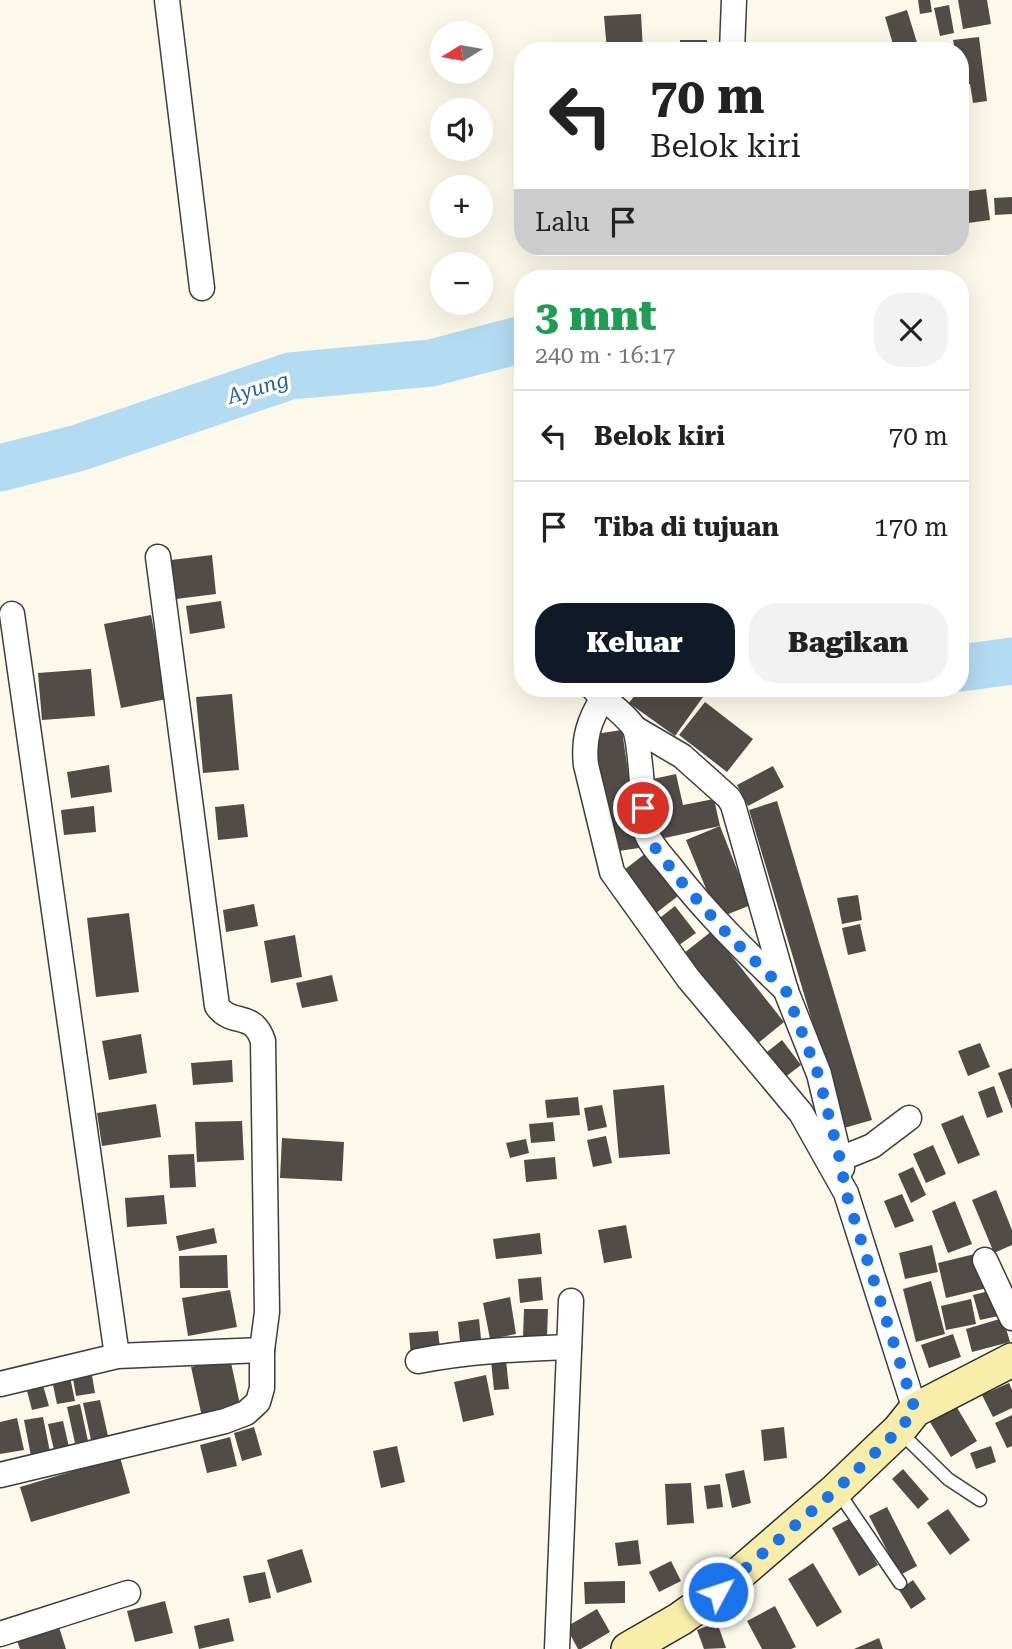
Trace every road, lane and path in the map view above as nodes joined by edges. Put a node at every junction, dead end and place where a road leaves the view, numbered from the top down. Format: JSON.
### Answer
{"nodes":[{"id":1,"x":167,"y":0,"type":"edge"},
{"id":2,"x":734,"y":0,"type":"edge"},
{"id":3,"x":732,"y":42,"type":"edge"},
{"id":4,"x":202,"y":289,"type":"dead end"},
{"id":5,"x":158,"y":557,"type":"dead end"},
{"id":6,"x":12,"y":614,"type":"dead end"},
{"id":7,"x":597,"y":697,"type":"edge"},
{"id":8,"x":603,"y":697,"type":"edge"},
{"id":9,"x":636,"y":729,"type":"junction"},
{"id":10,"x":786,"y":991,"type":"junction"},
{"id":11,"x":909,"y":1118,"type":"dead end"},
{"id":12,"x":840,"y":1159,"type":"junction"},
{"id":13,"x":846,"y":1193,"type":"junction"},
{"id":14,"x":985,"y":1260,"type":"dead end"},
{"id":15,"x":571,"y":1301,"type":"dead end"},
{"id":16,"x":1012,"y":1318,"type":"edge"},
{"id":17,"x":569,"y":1348,"type":"junction"},
{"id":18,"x":262,"y":1350,"type":"junction"},
{"id":19,"x":117,"y":1356,"type":"junction"},
{"id":20,"x":1012,"y":1360,"type":"edge"},
{"id":21,"x":418,"y":1361,"type":"dead end"},
{"id":22,"x":0,"y":1384,"type":"edge"},
{"id":23,"x":907,"y":1420,"type":"junction"},
{"id":24,"x":0,"y":1475,"type":"edge"},
{"id":25,"x":836,"y":1490,"type":"junction"},
{"id":26,"x":980,"y":1500,"type":"dead end"},
{"id":27,"x":900,"y":1583,"type":"dead end"},
{"id":28,"x":128,"y":1593,"type":"dead end"},
{"id":29,"x":0,"y":1634,"type":"edge"},
{"id":30,"x":558,"y":1649,"type":"edge"},
{"id":31,"x":628,"y":1649,"type":"edge"}],
"edges":[{"from":1,"to":4,"type":"street"},
{"from":2,"to":3,"type":"street"},
{"from":5,"to":18,"type":"street"},
{"from":6,"to":19,"type":"street"},
{"from":7,"to":13,"type":"street"},
{"from":8,"to":9,"type":"street"},
{"from":9,"to":10,"type":"street"},
{"from":9,"to":10,"type":"street"},
{"from":10,"to":12,"type":"street"},
{"from":11,"to":12,"type":"street"},
{"from":12,"to":13,"type":"street"},
{"from":13,"to":23,"type":"street"},
{"from":14,"to":16,"type":"street"},
{"from":15,"to":17,"type":"street"},
{"from":17,"to":21,"type":"street"},
{"from":17,"to":30,"type":"street"},
{"from":18,"to":19,"type":"street"},
{"from":18,"to":24,"type":"street"},
{"from":19,"to":22,"type":"street"},
{"from":20,"to":23,"type":"main road"},
{"from":23,"to":25,"type":"main road"},
{"from":23,"to":26,"type":"lane"},
{"from":25,"to":27,"type":"lane"},
{"from":25,"to":31,"type":"main road"},
{"from":28,"to":29,"type":"street"}]}
